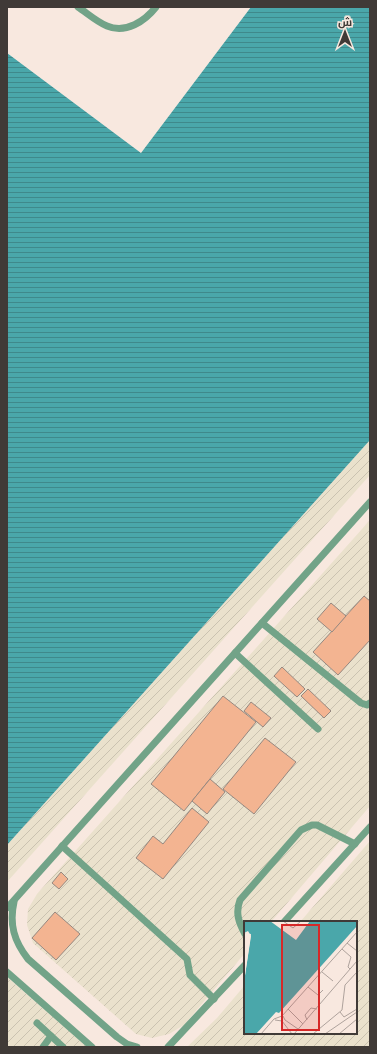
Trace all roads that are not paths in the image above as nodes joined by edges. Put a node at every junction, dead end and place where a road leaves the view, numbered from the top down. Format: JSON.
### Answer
{"nodes":[{"id":1,"x":78,"y":7,"type":"edge"},
{"id":2,"x":89,"y":7,"type":"edge"},
{"id":3,"x":156,"y":7,"type":"edge"},
{"id":4,"x":93,"y":17,"type":"junction"},
{"id":5,"x":370,"y":502,"type":"edge"},
{"id":6,"x":262,"y":623,"type":"junction"},
{"id":7,"x":235,"y":653,"type":"junction"},
{"id":8,"x":370,"y":703,"type":"edge"},
{"id":9,"x":318,"y":729,"type":"dead end"},
{"id":10,"x":370,"y":827,"type":"edge"},
{"id":11,"x":355,"y":844,"type":"junction"},
{"id":12,"x":62,"y":846,"type":"junction"},
{"id":13,"x":14,"y":900,"type":"junction"},
{"id":14,"x":7,"y":908,"type":"edge"},
{"id":15,"x":285,"y":921,"type":"edge"},
{"id":16,"x":244,"y":932,"type":"edge"},
{"id":17,"x":244,"y":966,"type":"edge"},
{"id":18,"x":7,"y":972,"type":"edge"},
{"id":19,"x":214,"y":999,"type":"junction"},
{"id":20,"x":37,"y":1023,"type":"dead end"},
{"id":21,"x":51,"y":1036,"type":"junction"},
{"id":22,"x":171,"y":1045,"type":"edge"},
{"id":23,"x":43,"y":1047,"type":"edge"},
{"id":24,"x":63,"y":1047,"type":"edge"},
{"id":25,"x":92,"y":1047,"type":"edge"},
{"id":26,"x":137,"y":1047,"type":"edge"},
{"id":27,"x":161,"y":1047,"type":"edge"}],
"edges":[{"from":1,"to":4,"type":"lane"},
{"from":2,"to":4,"type":"lane"},
{"from":3,"to":4,"type":"lane"},
{"from":5,"to":6,"type":"lane"},
{"from":6,"to":7,"type":"lane"},
{"from":6,"to":8,"type":"lane"},
{"from":7,"to":9,"type":"lane"},
{"from":7,"to":12,"type":"lane"},
{"from":10,"to":11,"type":"lane"},
{"from":11,"to":15,"type":"lane"},
{"from":11,"to":16,"type":"lane"},
{"from":12,"to":13,"type":"lane"},
{"from":12,"to":19,"type":"lane"},
{"from":13,"to":14,"type":"lane"},
{"from":13,"to":26,"type":"lane"},
{"from":17,"to":19,"type":"lane"},
{"from":18,"to":25,"type":"lane"},
{"from":19,"to":22,"type":"lane"},
{"from":20,"to":21,"type":"lane"},
{"from":21,"to":23,"type":"lane"},
{"from":21,"to":24,"type":"lane"},
{"from":22,"to":27,"type":"lane"}]}
